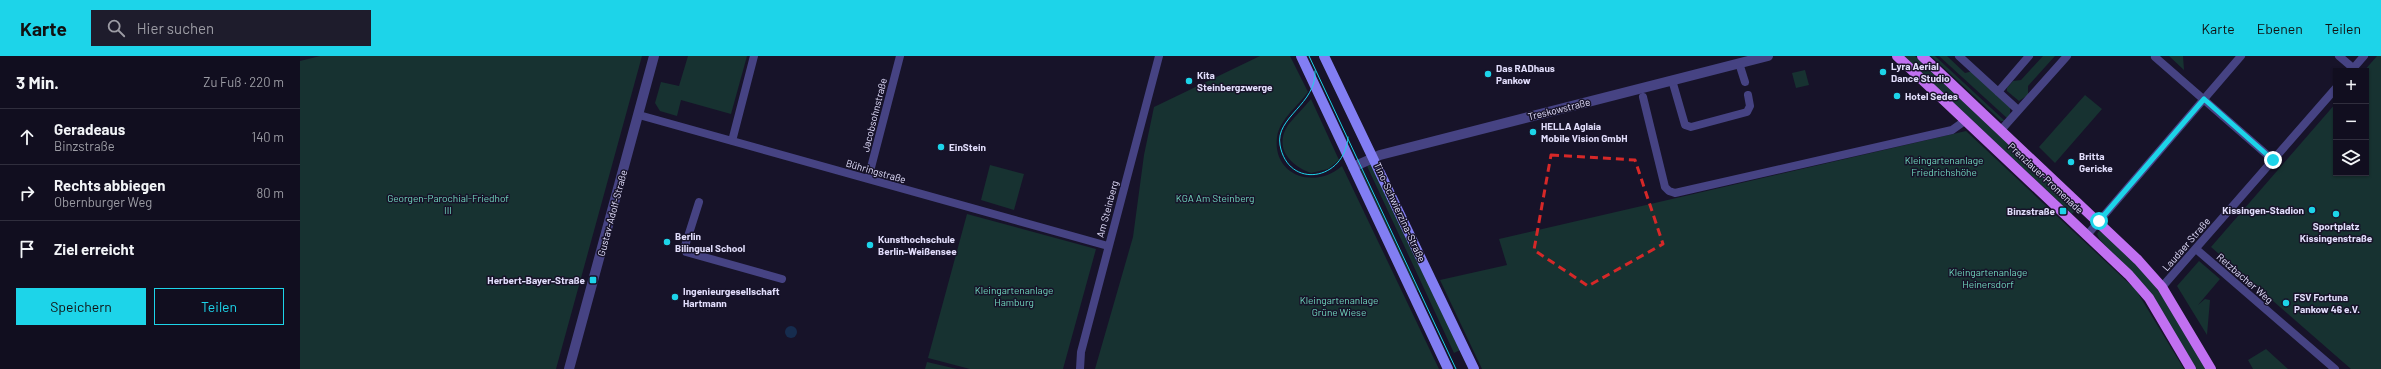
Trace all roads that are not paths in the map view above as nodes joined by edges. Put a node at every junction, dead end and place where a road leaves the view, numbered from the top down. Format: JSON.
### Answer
{"nodes":[{"id":1,"x":654,"y":56,"type":"edge"},
{"id":2,"x":754,"y":56,"type":"edge"},
{"id":3,"x":900,"y":56,"type":"edge"},
{"id":4,"x":1159,"y":56,"type":"edge"},
{"id":5,"x":1301,"y":56,"type":"edge"},
{"id":6,"x":1324,"y":56,"type":"edge"},
{"id":7,"x":1768,"y":56,"type":"edge"},
{"id":8,"x":1898,"y":56,"type":"edge"},
{"id":9,"x":1922,"y":56,"type":"edge"},
{"id":10,"x":1959,"y":56,"type":"edge"},
{"id":11,"x":2029,"y":56,"type":"edge"},
{"id":12,"x":2067,"y":56,"type":"edge"},
{"id":13,"x":2241,"y":56,"type":"edge"},
{"id":14,"x":2339,"y":56,"type":"edge"},
{"id":15,"x":2364,"y":56,"type":"edge"},
{"id":16,"x":2155,"y":57,"type":"dead end"},
{"id":17,"x":1739,"y":63,"type":"junction"},
{"id":18,"x":2350,"y":68,"type":"edge"},
{"id":19,"x":2354,"y":68,"type":"edge"},
{"id":20,"x":1672,"y":80,"type":"junction"},
{"id":21,"x":1745,"y":82,"type":"dead end"},
{"id":22,"x":2333,"y":91,"type":"edge"},
{"id":23,"x":1998,"y":92,"type":"junction"},
{"id":24,"x":1748,"y":95,"type":"dead end"},
{"id":25,"x":1643,"y":97,"type":"dead end"},
{"id":26,"x":2204,"y":99,"type":"junction"},
{"id":27,"x":2018,"y":110,"type":"junction"},
{"id":28,"x":639,"y":115,"type":"junction"},
{"id":29,"x":1966,"y":120,"type":"junction"},
{"id":30,"x":2001,"y":130,"type":"junction"},
{"id":31,"x":732,"y":141,"type":"junction"},
{"id":32,"x":1374,"y":157,"type":"junction"},
{"id":33,"x":2273,"y":160,"type":"junction"},
{"id":34,"x":1352,"y":167,"type":"junction"},
{"id":35,"x":868,"y":179,"type":"junction"},
{"id":36,"x":699,"y":202,"type":"dead end"},
{"id":37,"x":2099,"y":221,"type":"junction"},
{"id":38,"x":2088,"y":234,"type":"junction"},
{"id":39,"x":1108,"y":246,"type":"junction"},
{"id":40,"x":2196,"y":249,"type":"junction"},
{"id":41,"x":782,"y":279,"type":"dead end"},
{"id":42,"x":2162,"y":287,"type":"junction"},
{"id":43,"x":569,"y":369,"type":"edge"},
{"id":44,"x":1080,"y":369,"type":"edge"},
{"id":45,"x":1448,"y":369,"type":"edge"},
{"id":46,"x":1474,"y":369,"type":"edge"},
{"id":47,"x":2191,"y":369,"type":"edge"},
{"id":48,"x":2211,"y":369,"type":"edge"},
{"id":49,"x":2335,"y":369,"type":"edge"}],
"edges":[{"from":1,"to":28,"type":"street","name":"Gustav-Adolf-Straße"},
{"from":2,"to":31,"type":"street"},
{"from":3,"to":35,"type":"street","name":"Jacobsohnstraße"},
{"from":4,"to":39,"type":"street","name":"Am Steinberg"},
{"from":5,"to":34,"type":"main road"},
{"from":6,"to":32,"type":"main road","name":"Tino-Schwierzina-Straße"},
{"from":7,"to":17,"type":"street","name":"Treskowstraße"},
{"from":8,"to":29,"type":"main road","name":"Prenzlauer Promenade"},
{"from":9,"to":30,"type":"main road","name":"Prenzlauer Promenade"},
{"from":10,"to":23,"type":"street"},
{"from":11,"to":23,"type":"street"},
{"from":12,"to":27,"type":"street"},
{"from":13,"to":26,"type":"street"},
{"from":14,"to":18,"type":"street"},
{"from":15,"to":19,"type":"street"},
{"from":16,"to":26,"type":"street"},
{"from":17,"to":20,"type":"street","name":"Treskowstraße"},
{"from":17,"to":21,"type":"street"},
{"from":20,"to":24,"type":"street"},
{"from":20,"to":32,"type":"street","name":"Treskowstraße"},
{"from":22,"to":33,"type":"street","name":"Laudaer Straße"},
{"from":23,"to":27,"type":"street"},
{"from":25,"to":29,"type":"street"},
{"from":26,"to":33,"type":"street"},
{"from":26,"to":37,"type":"street"},
{"from":27,"to":30,"type":"street"},
{"from":28,"to":31,"type":"street","name":"Bühringstraße"},
{"from":28,"to":43,"type":"street","name":"Gustav-Adolf-Straße"},
{"from":29,"to":38,"type":"main road","name":"Prenzlauer Promenade"},
{"from":30,"to":37,"type":"main road","name":"Prenzlauer Promenade"},
{"from":31,"to":35,"type":"street","name":"Bühringstraße"},
{"from":32,"to":34,"type":"street","name":"Treskowstraße"},
{"from":32,"to":46,"type":"main road","name":"Tino-Schwierzina-Straße"},
{"from":33,"to":40,"type":"street","name":"Laudaer Straße"},
{"from":34,"to":45,"type":"main road"},
{"from":35,"to":39,"type":"street","name":"Bühringstraße"},
{"from":36,"to":41,"type":"street"},
{"from":37,"to":38,"type":"street"},
{"from":37,"to":42,"type":"main road","name":"Prenzlauer Promenade"},
{"from":38,"to":47,"type":"main road","name":"Prenzlauer Promenade"},
{"from":39,"to":44,"type":"street","name":"Am Steinberg"},
{"from":40,"to":42,"type":"street","name":"Laudaer Straße"},
{"from":40,"to":49,"type":"street","name":"Retzbacher Weg"},
{"from":42,"to":48,"type":"main road","name":"Prenzlauer Promenade"}]}
